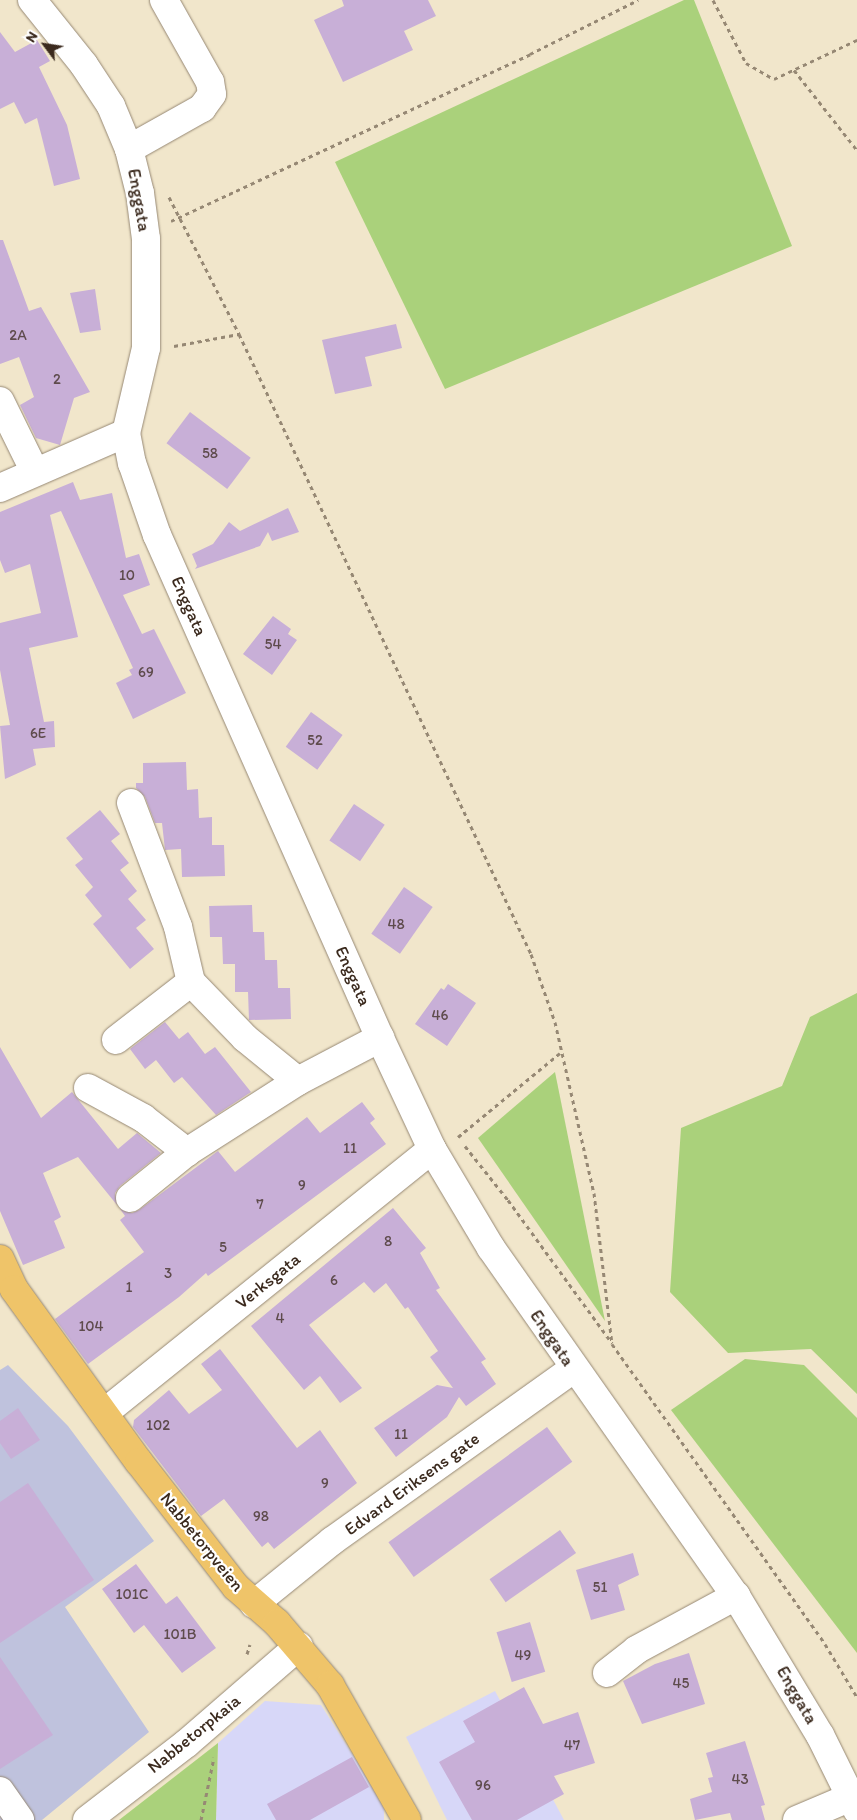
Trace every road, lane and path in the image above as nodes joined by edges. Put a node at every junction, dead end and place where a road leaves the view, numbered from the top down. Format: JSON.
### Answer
{"nodes":[{"id":1,"x":32,"y":0,"type":"edge"},
{"id":2,"x":164,"y":0,"type":"edge"},
{"id":3,"x":638,"y":0,"type":"edge"},
{"id":4,"x":713,"y":0,"type":"edge"},
{"id":5,"x":857,"y":40,"type":"edge"},
{"id":6,"x":794,"y":70,"type":"junction"},
{"id":7,"x":129,"y":149,"type":"junction"},
{"id":8,"x":857,"y":150,"type":"edge"},
{"id":9,"x":166,"y":190,"type":"dead end"},
{"id":10,"x":180,"y":215,"type":"junction"},
{"id":11,"x":146,"y":240,"type":"junction"},
{"id":12,"x":239,"y":334,"type":"junction"},
{"id":13,"x":146,"y":348,"type":"junction"},
{"id":14,"x":0,"y":401,"type":"edge"},
{"id":15,"x":126,"y":433,"type":"junction"},
{"id":16,"x":35,"y":472,"type":"junction"},
{"id":17,"x":0,"y":488,"type":"edge"},
{"id":18,"x":131,"y":803,"type":"dead end"},
{"id":19,"x":191,"y":982,"type":"junction"},
{"id":20,"x":380,"y":1038,"type":"junction"},
{"id":21,"x":116,"y":1040,"type":"dead end"},
{"id":22,"x":560,"y":1053,"type":"junction"},
{"id":23,"x":298,"y":1081,"type":"junction"},
{"id":24,"x":88,"y":1088,"type":"dead end"},
{"id":25,"x":458,"y":1137,"type":"junction"},
{"id":26,"x":432,"y":1149,"type":"junction"},
{"id":27,"x":188,"y":1152,"type":"junction"},
{"id":28,"x":130,"y":1198,"type":"dead end"},
{"id":29,"x":0,"y":1259,"type":"edge"},
{"id":30,"x":612,"y":1344,"type":"junction"},
{"id":31,"x":573,"y":1368,"type":"junction"},
{"id":32,"x":104,"y":1413,"type":"junction"},
{"id":33,"x":736,"y":1596,"type":"junction"},
{"id":34,"x":254,"y":1604,"type":"junction"},
{"id":35,"x":300,"y":1646,"type":"junction"},
{"id":36,"x":607,"y":1673,"type":"dead end"},
{"id":37,"x":857,"y":1697,"type":"edge"},
{"id":38,"x":0,"y":1791,"type":"edge"},
{"id":39,"x":854,"y":1803,"type":"edge"},
{"id":40,"x":20,"y":1820,"type":"edge"},
{"id":41,"x":87,"y":1820,"type":"edge"},
{"id":42,"x":407,"y":1820,"type":"edge"},
{"id":43,"x":797,"y":1820,"type":"edge"}],
"edges":[{"from":1,"to":7,"type":"street","name":"Enggata"},
{"from":2,"to":7,"type":"street","name":"Enggata"},
{"from":3,"to":10,"type":"path"},
{"from":4,"to":6,"type":"path"},
{"from":5,"to":6,"type":"path"},
{"from":6,"to":8,"type":"path"},
{"from":7,"to":11,"type":"street","name":"Enggata"},
{"from":9,"to":10,"type":"path"},
{"from":10,"to":11,"type":"path"},
{"from":10,"to":12,"type":"path"},
{"from":11,"to":13,"type":"street","name":"Enggata"},
{"from":12,"to":13,"type":"path"},
{"from":12,"to":22,"type":"path"},
{"from":13,"to":15,"type":"street","name":"Enggata"},
{"from":14,"to":16,"type":"street"},
{"from":15,"to":16,"type":"street"},
{"from":15,"to":20,"type":"street","name":"Enggata"},
{"from":16,"to":17,"type":"street"},
{"from":18,"to":19,"type":"street"},
{"from":19,"to":21,"type":"street"},
{"from":19,"to":23,"type":"street"},
{"from":20,"to":23,"type":"street"},
{"from":20,"to":26,"type":"street","name":"Enggata"},
{"from":22,"to":25,"type":"path"},
{"from":22,"to":30,"type":"path"},
{"from":23,"to":27,"type":"street"},
{"from":24,"to":27,"type":"street"},
{"from":25,"to":26,"type":"path"},
{"from":25,"to":30,"type":"path"},
{"from":26,"to":31,"type":"street","name":"Enggata"},
{"from":26,"to":32,"type":"street","name":"Verksgata"},
{"from":27,"to":28,"type":"street"},
{"from":29,"to":32,"type":"main road","name":"Nabbetorpveien"},
{"from":30,"to":37,"type":"path"},
{"from":31,"to":33,"type":"street","name":"Enggata"},
{"from":31,"to":34,"type":"street","name":"Edvard Eriksens gate"},
{"from":32,"to":34,"type":"main road","name":"Nabbetorpveien"},
{"from":33,"to":36,"type":"street"},
{"from":33,"to":39,"type":"street","name":"Enggata"},
{"from":34,"to":35,"type":"main road","name":"Nabbetorpveien"},
{"from":35,"to":41,"type":"street","name":"Nabbetorpkaia"},
{"from":35,"to":42,"type":"main road","name":"Nabbetorpveien"},
{"from":38,"to":40,"type":"street"},
{"from":39,"to":43,"type":"street","name":"Enggata"}]}
